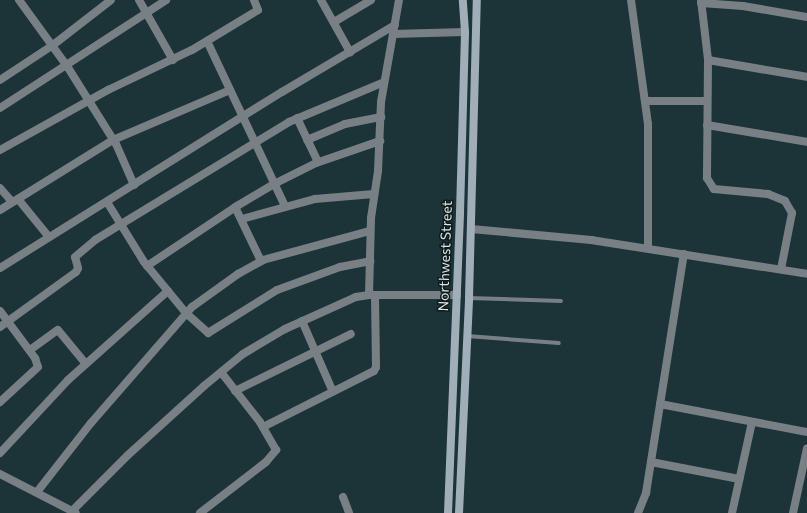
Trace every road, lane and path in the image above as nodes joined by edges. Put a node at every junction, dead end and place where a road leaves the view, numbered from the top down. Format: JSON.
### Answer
{"nodes":[{"id":1,"x":139,"y":0,"type":"edge"},
{"id":2,"x":166,"y":0,"type":"edge"},
{"id":3,"x":254,"y":0,"type":"edge"},
{"id":4,"x":321,"y":0,"type":"edge"},
{"id":5,"x":371,"y":0,"type":"edge"},
{"id":6,"x":400,"y":0,"type":"edge"},
{"id":7,"x":463,"y":0,"type":"edge"},
{"id":8,"x":477,"y":0,"type":"edge"},
{"id":9,"x":631,"y":0,"type":"edge"},
{"id":10,"x":22,"y":1,"type":"edge"},
{"id":11,"x":106,"y":1,"type":"edge"},
{"id":12,"x":701,"y":1,"type":"edge"},
{"id":13,"x":146,"y":13,"type":"junction"},
{"id":14,"x":807,"y":17,"type":"edge"},
{"id":15,"x":334,"y":22,"type":"junction"},
{"id":16,"x":394,"y":29,"type":"junction"},
{"id":17,"x":465,"y":32,"type":"junction"},
{"id":18,"x":208,"y":41,"type":"junction"},
{"id":19,"x":53,"y":45,"type":"junction"},
{"id":20,"x":350,"y":52,"type":"junction"},
{"id":21,"x":172,"y":60,"type":"junction"},
{"id":22,"x":708,"y":60,"type":"junction"},
{"id":23,"x":67,"y":66,"type":"junction"},
{"id":24,"x":807,"y":77,"type":"edge"},
{"id":25,"x":0,"y":80,"type":"edge"},
{"id":26,"x":384,"y":82,"type":"junction"},
{"id":27,"x":230,"y":90,"type":"junction"},
{"id":28,"x":89,"y":101,"type":"junction"},
{"id":29,"x":645,"y":101,"type":"junction"},
{"id":30,"x":707,"y":101,"type":"junction"},
{"id":31,"x":0,"y":108,"type":"edge"},
{"id":32,"x":243,"y":118,"type":"junction"},
{"id":33,"x":297,"y":118,"type":"junction"},
{"id":34,"x":380,"y":118,"type":"junction"},
{"id":35,"x":707,"y":125,"type":"junction"},
{"id":36,"x":113,"y":140,"type":"junction"},
{"id":37,"x":307,"y":140,"type":"junction"},
{"id":38,"x":380,"y":141,"type":"junction"},
{"id":39,"x":807,"y":142,"type":"edge"},
{"id":40,"x":254,"y":143,"type":"junction"},
{"id":41,"x":0,"y":150,"type":"edge"},
{"id":42,"x":318,"y":162,"type":"junction"},
{"id":43,"x":274,"y":184,"type":"junction"},
{"id":44,"x":134,"y":185,"type":"junction"},
{"id":45,"x":0,"y":188,"type":"edge"},
{"id":46,"x":374,"y":194,"type":"junction"},
{"id":47,"x":15,"y":200,"type":"junction"},
{"id":48,"x":106,"y":202,"type":"junction"},
{"id":49,"x":285,"y":206,"type":"junction"},
{"id":50,"x":235,"y":207,"type":"junction"},
{"id":51,"x":0,"y":210,"type":"edge"},
{"id":52,"x":242,"y":219,"type":"junction"},
{"id":53,"x":120,"y":224,"type":"junction"},
{"id":54,"x":471,"y":229,"type":"junction"},
{"id":55,"x":370,"y":231,"type":"junction"},
{"id":56,"x":49,"y":237,"type":"junction"},
{"id":57,"x":648,"y":248,"type":"junction"},
{"id":58,"x":684,"y":254,"type":"junction"},
{"id":59,"x":261,"y":261,"type":"junction"},
{"id":60,"x":370,"y":261,"type":"junction"},
{"id":61,"x":147,"y":266,"type":"junction"},
{"id":62,"x":0,"y":268,"type":"edge"},
{"id":63,"x":781,"y":269,"type":"junction"},
{"id":64,"x":807,"y":274,"type":"edge"},
{"id":65,"x":168,"y":291,"type":"junction"},
{"id":66,"x":372,"y":295,"type":"junction"},
{"id":67,"x":457,"y":295,"type":"junction"},
{"id":68,"x":469,"y":298,"type":"junction"},
{"id":69,"x":561,"y":301,"type":"dead end"},
{"id":70,"x":0,"y":311,"type":"edge"},
{"id":71,"x":186,"y":313,"type":"junction"},
{"id":72,"x":9,"y":320,"type":"junction"},
{"id":73,"x":302,"y":321,"type":"junction"},
{"id":74,"x":0,"y":327,"type":"edge"},
{"id":75,"x":351,"y":334,"type":"dead end"},
{"id":76,"x":467,"y":336,"type":"junction"},
{"id":77,"x":559,"y":343,"type":"dead end"},
{"id":78,"x":30,"y":350,"type":"junction"},
{"id":79,"x":315,"y":350,"type":"junction"},
{"id":80,"x":86,"y":364,"type":"junction"},
{"id":81,"x":221,"y":372,"type":"junction"},
{"id":82,"x":235,"y":391,"type":"junction"},
{"id":83,"x":332,"y":392,"type":"junction"},
{"id":84,"x":0,"y":402,"type":"edge"},
{"id":85,"x":660,"y":404,"type":"junction"},
{"id":86,"x":752,"y":422,"type":"junction"},
{"id":87,"x":262,"y":427,"type":"junction"},
{"id":88,"x":807,"y":432,"type":"edge"},
{"id":89,"x":807,"y":448,"type":"edge"},
{"id":90,"x":0,"y":453,"type":"edge"},
{"id":91,"x":651,"y":462,"type":"junction"},
{"id":92,"x":0,"y":474,"type":"edge"},
{"id":93,"x":740,"y":479,"type":"junction"},
{"id":94,"x":37,"y":492,"type":"junction"},
{"id":95,"x":343,"y":497,"type":"dead end"},
{"id":96,"x":74,"y":512,"type":"edge"},
{"id":97,"x":200,"y":513,"type":"edge"},
{"id":98,"x":349,"y":513,"type":"edge"},
{"id":99,"x":448,"y":513,"type":"edge"},
{"id":100,"x":459,"y":513,"type":"edge"},
{"id":101,"x":638,"y":513,"type":"edge"},
{"id":102,"x":732,"y":513,"type":"edge"},
{"id":103,"x":794,"y":513,"type":"edge"}],
"edges":[{"from":1,"to":13,"type":"street"},
{"from":2,"to":13,"type":"street"},
{"from":3,"to":18,"type":"street"},
{"from":4,"to":15,"type":"street"},
{"from":5,"to":15,"type":"street"},
{"from":6,"to":16,"type":"street"},
{"from":7,"to":17,"type":"main road","name":"Northwest Street"},
{"from":8,"to":54,"type":"main road","name":"Northwest Street"},
{"from":9,"to":29,"type":"street"},
{"from":10,"to":19,"type":"street"},
{"from":11,"to":19,"type":"street"},
{"from":12,"to":14,"type":"street"},
{"from":12,"to":22,"type":"street"},
{"from":13,"to":21,"type":"street"},
{"from":13,"to":23,"type":"street"},
{"from":15,"to":20,"type":"street"},
{"from":16,"to":17,"type":"street"},
{"from":16,"to":20,"type":"street"},
{"from":16,"to":26,"type":"street"},
{"from":17,"to":67,"type":"main road","name":"Northwest Street"},
{"from":18,"to":21,"type":"street"},
{"from":18,"to":27,"type":"street"},
{"from":19,"to":23,"type":"street"},
{"from":19,"to":25,"type":"street"},
{"from":20,"to":32,"type":"street"},
{"from":21,"to":28,"type":"street"},
{"from":22,"to":24,"type":"street"},
{"from":22,"to":30,"type":"street"},
{"from":23,"to":28,"type":"street"},
{"from":23,"to":31,"type":"street"},
{"from":26,"to":33,"type":"street"},
{"from":26,"to":34,"type":"street"},
{"from":27,"to":32,"type":"street"},
{"from":27,"to":36,"type":"street"},
{"from":28,"to":36,"type":"street"},
{"from":28,"to":41,"type":"street"},
{"from":29,"to":30,"type":"street"},
{"from":29,"to":57,"type":"street"},
{"from":30,"to":35,"type":"street"},
{"from":32,"to":40,"type":"street"},
{"from":32,"to":44,"type":"street"},
{"from":33,"to":37,"type":"street"},
{"from":33,"to":40,"type":"street"},
{"from":34,"to":37,"type":"street"},
{"from":34,"to":38,"type":"street"},
{"from":35,"to":39,"type":"street"},
{"from":35,"to":63,"type":"street"},
{"from":36,"to":44,"type":"street"},
{"from":36,"to":47,"type":"street"},
{"from":37,"to":42,"type":"street"},
{"from":38,"to":42,"type":"street"},
{"from":38,"to":46,"type":"street"},
{"from":40,"to":43,"type":"street"},
{"from":40,"to":53,"type":"street"},
{"from":42,"to":43,"type":"street"},
{"from":43,"to":49,"type":"street"},
{"from":43,"to":50,"type":"street"},
{"from":44,"to":48,"type":"street"},
{"from":45,"to":47,"type":"street"},
{"from":46,"to":49,"type":"street"},
{"from":46,"to":55,"type":"street"},
{"from":47,"to":51,"type":"street"},
{"from":47,"to":56,"type":"street"},
{"from":48,"to":53,"type":"street"},
{"from":48,"to":56,"type":"street"},
{"from":49,"to":52,"type":"street"},
{"from":50,"to":52,"type":"street"},
{"from":50,"to":61,"type":"street"},
{"from":52,"to":59,"type":"street"},
{"from":53,"to":61,"type":"street"},
{"from":53,"to":72,"type":"street"},
{"from":54,"to":57,"type":"street"},
{"from":54,"to":68,"type":"main road","name":"Northwest Street"},
{"from":55,"to":59,"type":"street"},
{"from":55,"to":60,"type":"street"},
{"from":56,"to":62,"type":"street"},
{"from":57,"to":58,"type":"street"},
{"from":58,"to":63,"type":"street"},
{"from":58,"to":85,"type":"street"},
{"from":59,"to":71,"type":"street"},
{"from":60,"to":66,"type":"street"},
{"from":60,"to":71,"type":"street"},
{"from":61,"to":65,"type":"street"},
{"from":63,"to":64,"type":"street"},
{"from":65,"to":71,"type":"street"},
{"from":65,"to":80,"type":"street"},
{"from":66,"to":67,"type":"street"},
{"from":66,"to":73,"type":"street"},
{"from":66,"to":83,"type":"street"},
{"from":67,"to":99,"type":"main road","name":"Northwest Street"},
{"from":68,"to":69,"type":"lane"},
{"from":68,"to":76,"type":"main road","name":"Northwest Street"},
{"from":70,"to":72,"type":"street"},
{"from":71,"to":94,"type":"street"},
{"from":72,"to":74,"type":"street"},
{"from":72,"to":78,"type":"street"},
{"from":73,"to":79,"type":"street"},
{"from":73,"to":81,"type":"street"},
{"from":75,"to":79,"type":"street"},
{"from":76,"to":77,"type":"lane"},
{"from":76,"to":100,"type":"main road","name":"Northwest Street"},
{"from":78,"to":80,"type":"street"},
{"from":78,"to":84,"type":"street"},
{"from":79,"to":82,"type":"street"},
{"from":79,"to":83,"type":"street"},
{"from":80,"to":90,"type":"street"},
{"from":81,"to":82,"type":"street"},
{"from":81,"to":96,"type":"street"},
{"from":82,"to":87,"type":"street"},
{"from":83,"to":87,"type":"street"},
{"from":85,"to":86,"type":"street"},
{"from":85,"to":91,"type":"street"},
{"from":86,"to":88,"type":"street"},
{"from":86,"to":93,"type":"street"},
{"from":87,"to":97,"type":"street"},
{"from":89,"to":103,"type":"street"},
{"from":91,"to":93,"type":"street"},
{"from":91,"to":101,"type":"street"},
{"from":92,"to":94,"type":"street"},
{"from":93,"to":102,"type":"street"},
{"from":94,"to":96,"type":"street"},
{"from":95,"to":98,"type":"street"}]}
